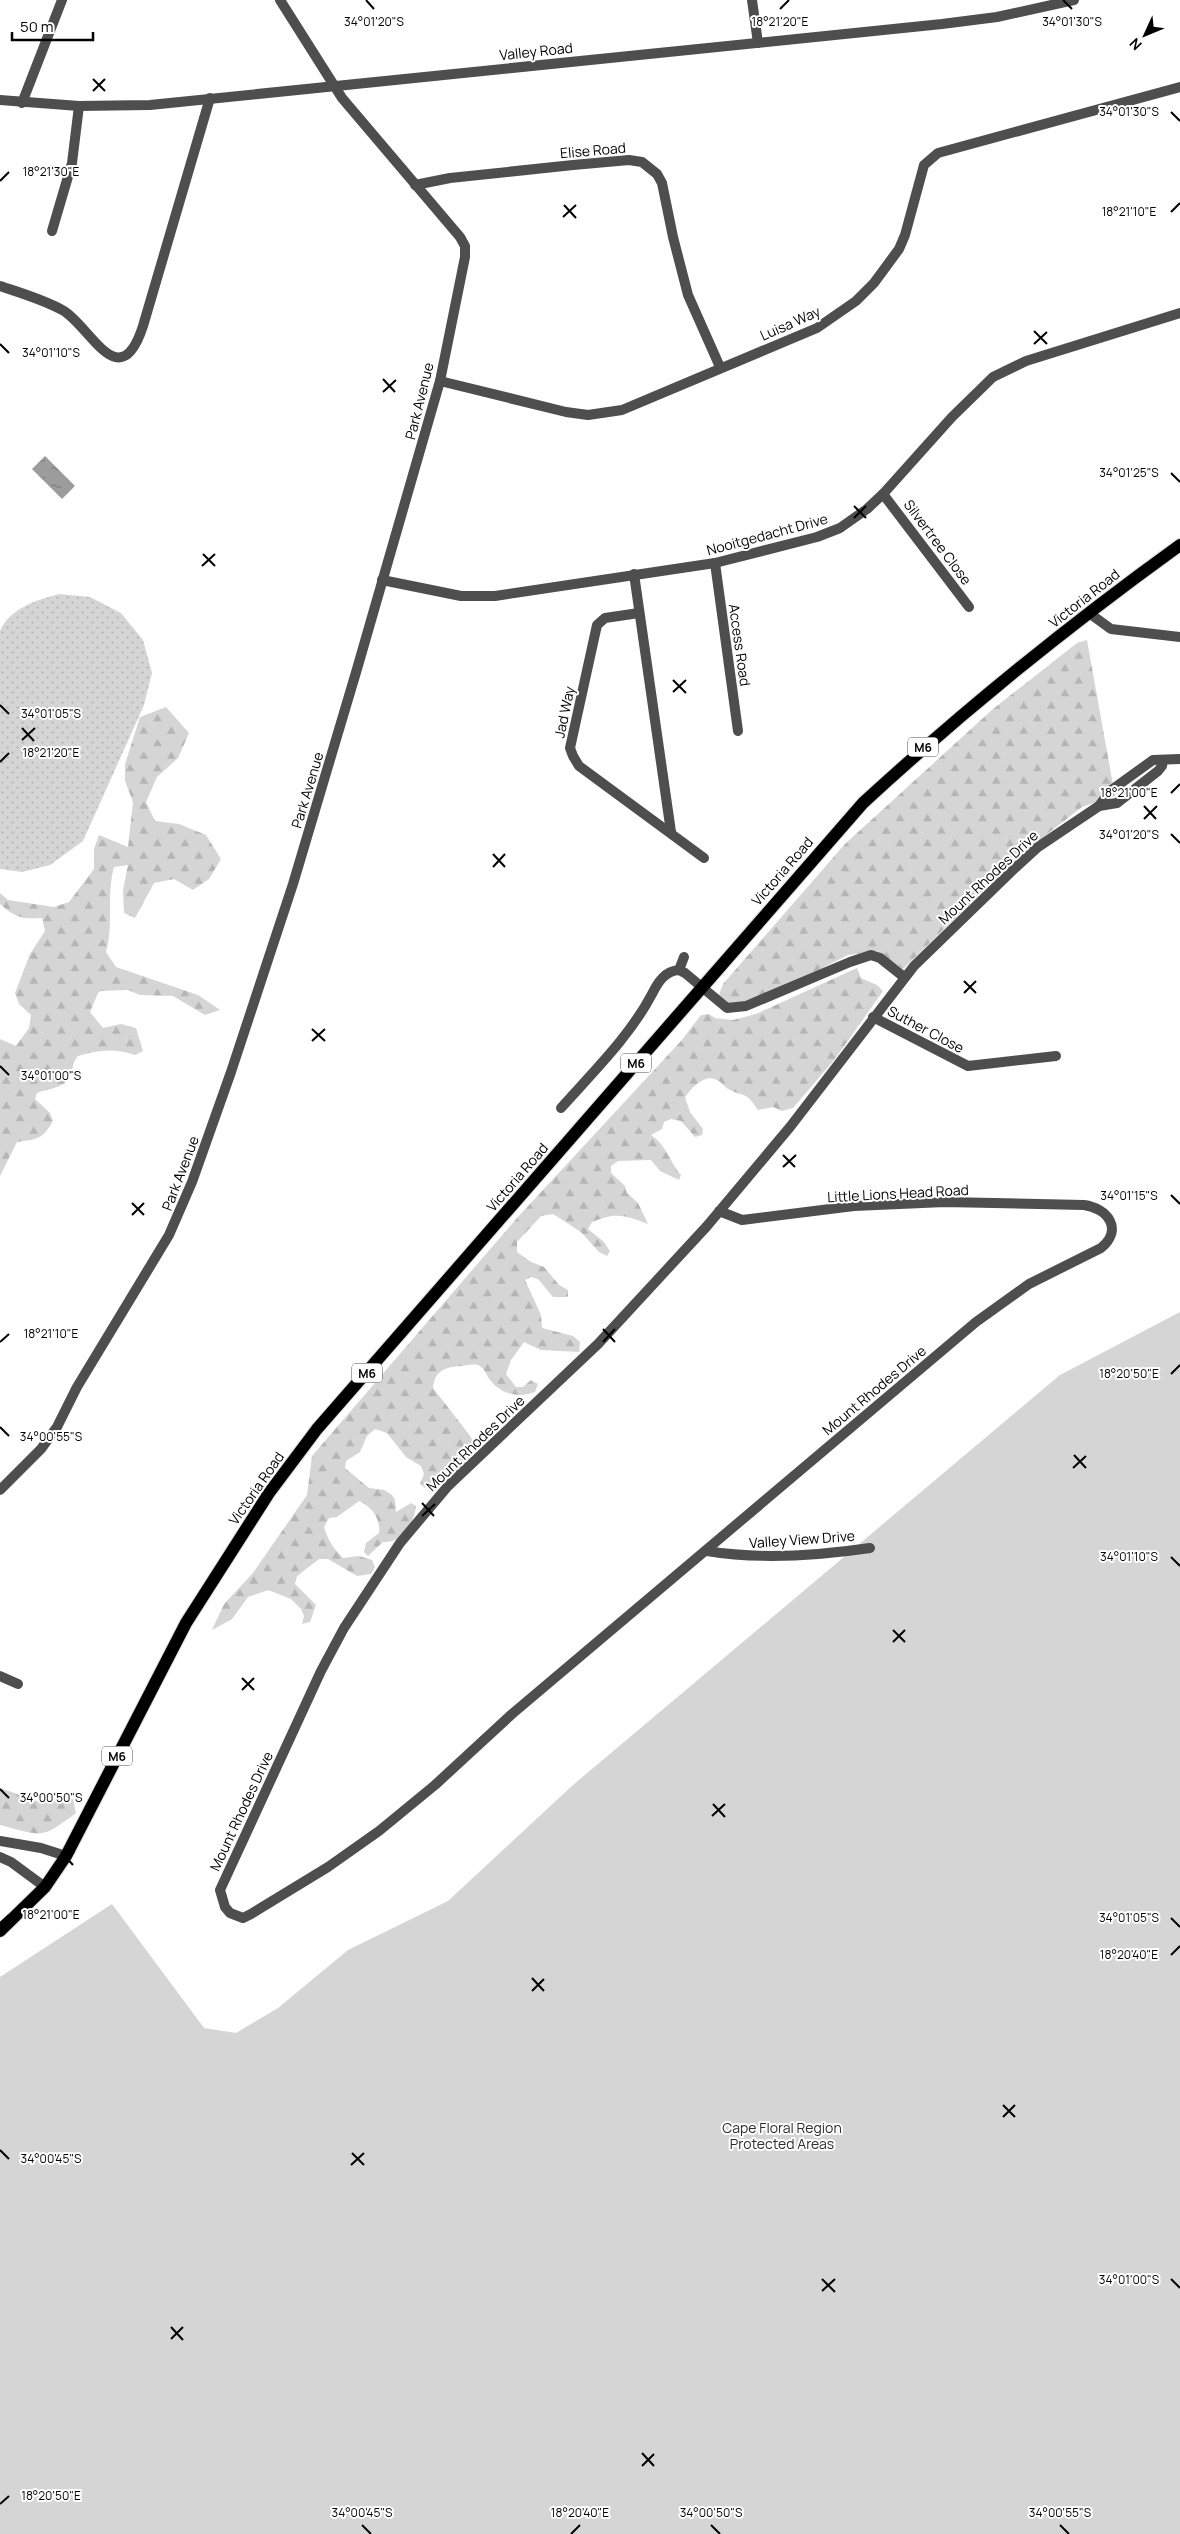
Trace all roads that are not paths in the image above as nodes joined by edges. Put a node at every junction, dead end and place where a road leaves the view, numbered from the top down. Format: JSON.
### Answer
{"nodes":[{"id":1,"x":62,"y":0,"type":"edge"},
{"id":2,"x":280,"y":0,"type":"edge"},
{"id":3,"x":752,"y":0,"type":"edge"},
{"id":4,"x":1074,"y":0,"type":"edge"},
{"id":5,"x":758,"y":43,"type":"junction"},
{"id":6,"x":334,"y":86,"type":"junction"},
{"id":7,"x":1180,"y":87,"type":"edge"},
{"id":8,"x":210,"y":98,"type":"junction"},
{"id":9,"x":0,"y":100,"type":"edge"},
{"id":10,"x":22,"y":103,"type":"junction"},
{"id":11,"x":79,"y":106,"type":"junction"},
{"id":12,"x":415,"y":185,"type":"junction"},
{"id":13,"x":52,"y":231,"type":"dead end"},
{"id":14,"x":0,"y":286,"type":"edge"},
{"id":15,"x":1180,"y":313,"type":"edge"},
{"id":16,"x":720,"y":367,"type":"junction"},
{"id":17,"x":440,"y":381,"type":"junction"},
{"id":18,"x":883,"y":494,"type":"junction"},
{"id":19,"x":1180,"y":546,"type":"edge"},
{"id":20,"x":715,"y":563,"type":"junction"},
{"id":21,"x":634,"y":574,"type":"junction"},
{"id":22,"x":382,"y":580,"type":"junction"},
{"id":23,"x":969,"y":607,"type":"dead end"},
{"id":24,"x":1089,"y":612,"type":"junction"},
{"id":25,"x":639,"y":613,"type":"junction"},
{"id":26,"x":1179,"y":638,"type":"edge"},
{"id":27,"x":738,"y":731,"type":"dead end"},
{"id":28,"x":1180,"y":758,"type":"edge"},
{"id":29,"x":671,"y":832,"type":"junction"},
{"id":30,"x":704,"y":858,"type":"dead end"},
{"id":31,"x":684,"y":957,"type":"dead end"},
{"id":32,"x":679,"y":970,"type":"junction"},
{"id":33,"x":904,"y":977,"type":"junction"},
{"id":34,"x":702,"y":987,"type":"junction"},
{"id":35,"x":873,"y":1017,"type":"junction"},
{"id":36,"x":1056,"y":1056,"type":"dead end"},
{"id":37,"x":561,"y":1108,"type":"dead end"},
{"id":38,"x":719,"y":1211,"type":"junction"},
{"id":39,"x":1107,"y":1243,"type":"joint"},
{"id":40,"x":0,"y":1490,"type":"edge"},
{"id":41,"x":870,"y":1548,"type":"dead end"},
{"id":42,"x":707,"y":1551,"type":"junction"},
{"id":43,"x":0,"y":1676,"type":"edge"},
{"id":44,"x":18,"y":1684,"type":"dead end"},
{"id":45,"x":0,"y":1840,"type":"edge"},
{"id":46,"x":66,"y":1856,"type":"junction"},
{"id":47,"x":0,"y":1857,"type":"edge"},
{"id":48,"x":45,"y":1887,"type":"junction"},
{"id":49,"x":0,"y":1931,"type":"edge"}],
"edges":[{"from":1,"to":10,"type":"street"},
{"from":2,"to":6,"type":"street","name":"Park Avenue"},
{"from":3,"to":5,"type":"street"},
{"from":4,"to":5,"type":"street","name":"Valley Road"},
{"from":5,"to":6,"type":"street","name":"Valley Road"},
{"from":6,"to":8,"type":"street","name":"Valley Road"},
{"from":6,"to":12,"type":"street","name":"Park Avenue"},
{"from":7,"to":16,"type":"street","name":"Luisa Way"},
{"from":8,"to":11,"type":"street","name":"Valley Road"},
{"from":8,"to":14,"type":"street"},
{"from":9,"to":10,"type":"street","name":"Valley Road"},
{"from":10,"to":11,"type":"street","name":"Valley Road"},
{"from":11,"to":13,"type":"street"},
{"from":12,"to":16,"type":"street","name":"Elise Road"},
{"from":12,"to":17,"type":"street","name":"Park Avenue"},
{"from":15,"to":18,"type":"street","name":"Nooitgedacht Drive"},
{"from":16,"to":17,"type":"street","name":"Luisa Way"},
{"from":17,"to":22,"type":"street","name":"Park Avenue"},
{"from":18,"to":20,"type":"street","name":"Nooitgedacht Drive"},
{"from":18,"to":23,"type":"street","name":"Silvertree Close"},
{"from":19,"to":24,"type":"main road","name":"Victoria Road","number":"M6"},
{"from":20,"to":21,"type":"street","name":"Nooitgedacht Drive"},
{"from":20,"to":27,"type":"street","name":"Access Road"},
{"from":21,"to":22,"type":"street","name":"Nooitgedacht Drive"},
{"from":21,"to":25,"type":"street"},
{"from":22,"to":40,"type":"street","name":"Park Avenue"},
{"from":24,"to":26,"type":"street"},
{"from":24,"to":34,"type":"main road","name":"Victoria Road","number":"M6"},
{"from":25,"to":29,"type":"street"},
{"from":25,"to":29,"type":"street","name":"Jad Way"},
{"from":28,"to":33,"type":"street","name":"Mount Rhodes Drive"},
{"from":29,"to":30,"type":"street","name":"Jad Way"},
{"from":31,"to":32,"type":"street"},
{"from":32,"to":34,"type":"street"},
{"from":32,"to":37,"type":"street"},
{"from":33,"to":34,"type":"street"},
{"from":33,"to":35,"type":"street","name":"Mount Rhodes Drive"},
{"from":34,"to":46,"type":"main road","name":"Victoria Road","number":"M6"},
{"from":35,"to":36,"type":"street","name":"Suther Close"},
{"from":35,"to":38,"type":"street","name":"Mount Rhodes Drive"},
{"from":38,"to":39,"type":"street","name":"Little Lions Head Road"},
{"from":38,"to":42,"type":"street","name":"Mount Rhodes Drive"},
{"from":39,"to":42,"type":"street","name":"Mount Rhodes Drive"},
{"from":41,"to":42,"type":"street","name":"Valley View Drive"},
{"from":43,"to":44,"type":"street"},
{"from":45,"to":46,"type":"street"},
{"from":46,"to":48,"type":"main road","name":"Victoria Road","number":"M6"},
{"from":47,"to":48,"type":"street"},
{"from":48,"to":49,"type":"main road","name":"Victoria Road","number":"M6"}]}
